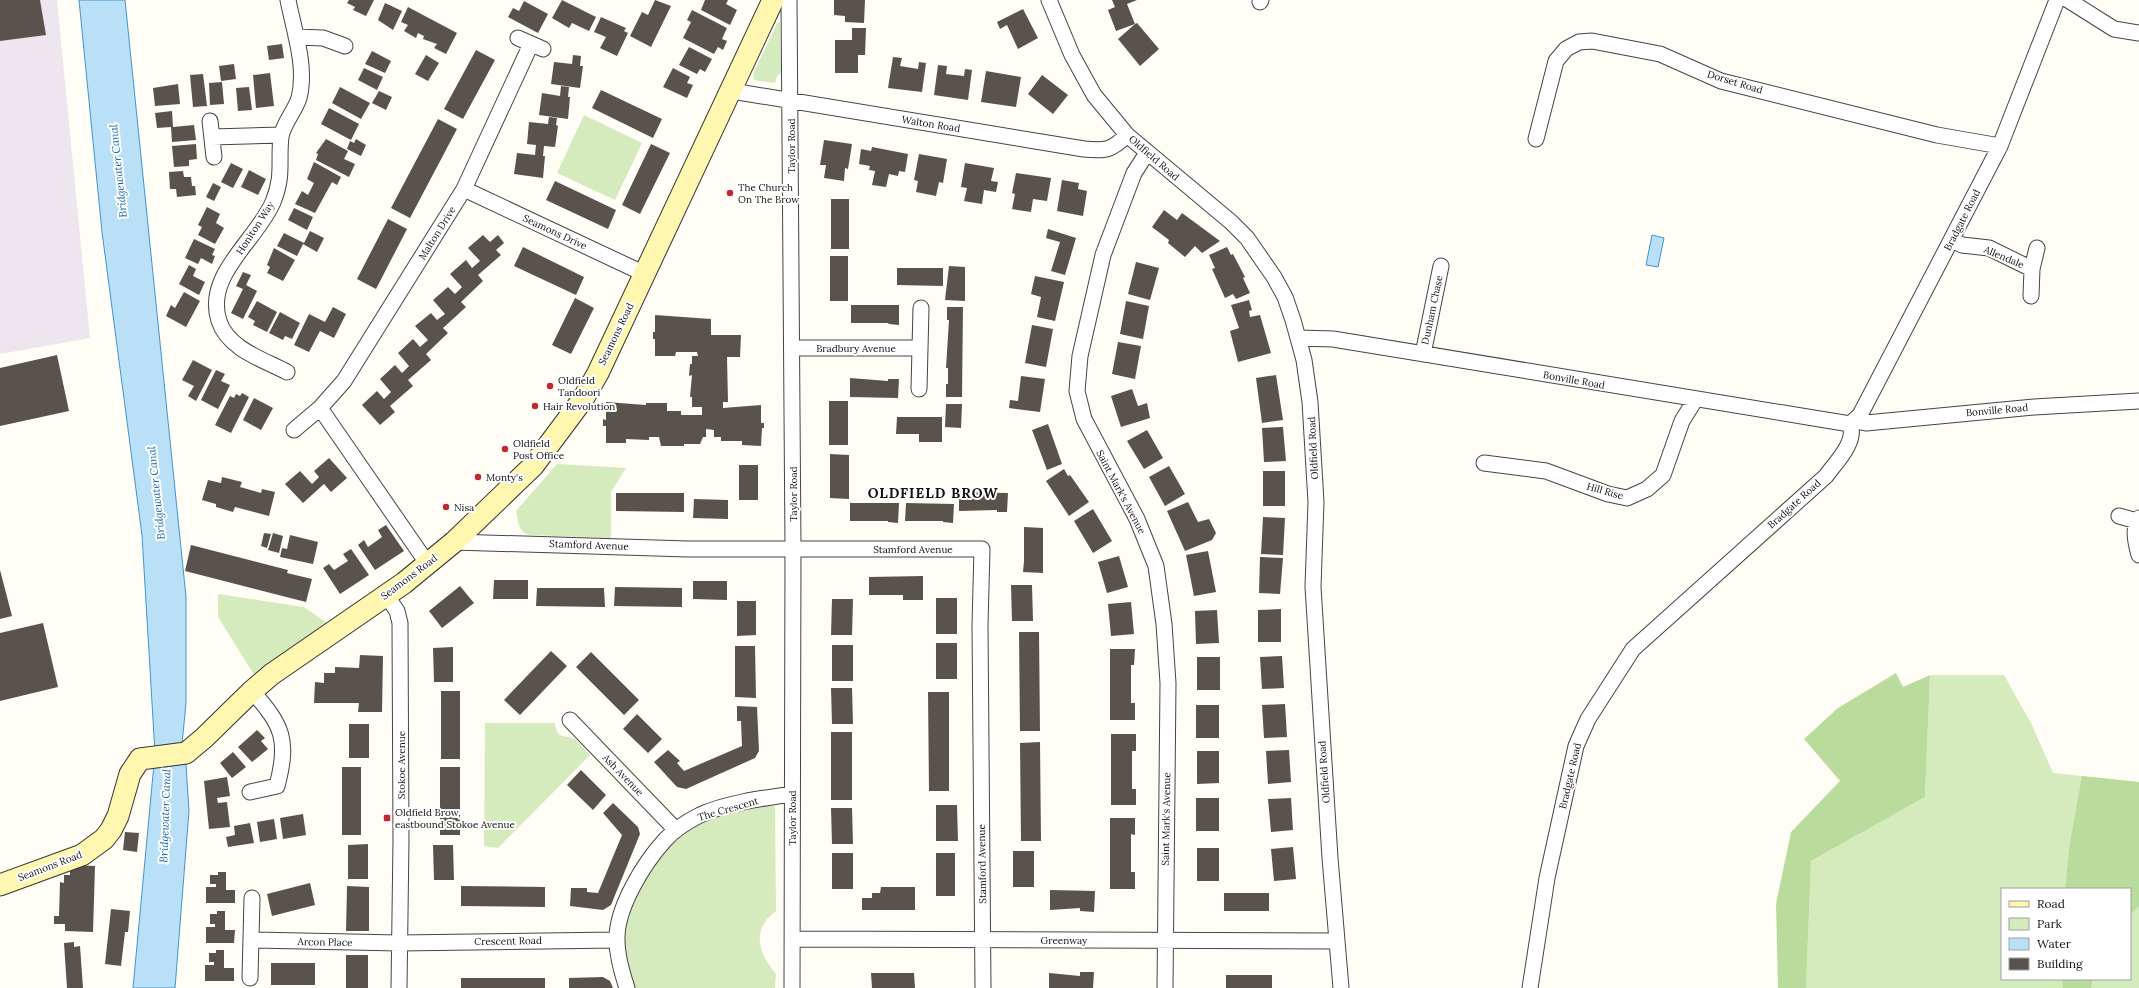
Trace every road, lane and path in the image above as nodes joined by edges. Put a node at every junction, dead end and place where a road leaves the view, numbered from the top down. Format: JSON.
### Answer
{"nodes":[{"id":1,"x":288,"y":0,"type":"edge"},
{"id":2,"x":773,"y":0,"type":"edge"},
{"id":3,"x":789,"y":0,"type":"edge"},
{"id":4,"x":1049,"y":0,"type":"edge"},
{"id":5,"x":2057,"y":0,"type":"edge"},
{"id":6,"x":2068,"y":0,"type":"edge"},
{"id":7,"x":2139,"y":33,"type":"edge"},
{"id":8,"x":296,"y":37,"type":"junction"},
{"id":9,"x":531,"y":44,"type":"dead end"},
{"id":10,"x":345,"y":46,"type":"dead end"},
{"id":11,"x":730,"y":88,"type":"junction"},
{"id":12,"x":791,"y":101,"type":"junction"},
{"id":13,"x":210,"y":121,"type":"dead end"},
{"id":14,"x":281,"y":135,"type":"junction"},
{"id":15,"x":1127,"y":135,"type":"junction"},
{"id":16,"x":212,"y":137,"type":"junction"},
{"id":17,"x":1536,"y":139,"type":"dead end"},
{"id":18,"x":2000,"y":146,"type":"junction"},
{"id":19,"x":1147,"y":153,"type":"junction"},
{"id":20,"x":214,"y":157,"type":"dead end"},
{"id":21,"x":464,"y":189,"type":"junction"},
{"id":22,"x":1952,"y":240,"type":"junction"},
{"id":23,"x":2037,"y":248,"type":"dead end"},
{"id":24,"x":1441,"y":266,"type":"dead end"},
{"id":25,"x":2032,"y":269,"type":"junction"},
{"id":26,"x":645,"y":274,"type":"junction"},
{"id":27,"x":2031,"y":296,"type":"dead end"},
{"id":28,"x":921,"y":308,"type":"dead end"},
{"id":29,"x":1298,"y":338,"type":"junction"},
{"id":30,"x":792,"y":348,"type":"junction"},
{"id":31,"x":920,"y":348,"type":"junction"},
{"id":32,"x":1423,"y":354,"type":"junction"},
{"id":33,"x":288,"y":372,"type":"dead end"},
{"id":34,"x":919,"y":389,"type":"dead end"},
{"id":35,"x":1695,"y":400,"type":"junction"},
{"id":36,"x":2139,"y":401,"type":"edge"},
{"id":37,"x":320,"y":408,"type":"junction"},
{"id":38,"x":1853,"y":422,"type":"junction"},
{"id":39,"x":294,"y":430,"type":"dead end"},
{"id":40,"x":1484,"y":463,"type":"dead end"},
{"id":41,"x":2119,"y":516,"type":"dead end"},
{"id":42,"x":2138,"y":520,"type":"edge"},
{"id":43,"x":454,"y":542,"type":"junction"},
{"id":44,"x":793,"y":549,"type":"junction"},
{"id":45,"x":2139,"y":555,"type":"edge"},
{"id":46,"x":427,"y":564,"type":"junction"},
{"id":47,"x":386,"y":595,"type":"junction"},
{"id":48,"x":252,"y":691,"type":"junction"},
{"id":49,"x":570,"y":720,"type":"dead end"},
{"id":50,"x":250,"y":792,"type":"dead end"},
{"id":51,"x":792,"y":794,"type":"junction"},
{"id":52,"x":676,"y":830,"type":"junction"},
{"id":53,"x":0,"y":885,"type":"edge"},
{"id":54,"x":252,"y":898,"type":"dead end"},
{"id":55,"x":983,"y":939,"type":"junction"},
{"id":56,"x":251,"y":940,"type":"junction"},
{"id":57,"x":617,"y":940,"type":"junction"},
{"id":58,"x":792,"y":940,"type":"junction"},
{"id":59,"x":1164,"y":940,"type":"junction"},
{"id":60,"x":1336,"y":941,"type":"junction"},
{"id":61,"x":399,"y":943,"type":"junction"},
{"id":62,"x":250,"y":978,"type":"dead end"},
{"id":63,"x":399,"y":988,"type":"edge"},
{"id":64,"x":627,"y":988,"type":"edge"},
{"id":65,"x":792,"y":988,"type":"edge"},
{"id":66,"x":983,"y":988,"type":"edge"},
{"id":67,"x":1165,"y":988,"type":"edge"},
{"id":68,"x":1342,"y":988,"type":"edge"},
{"id":69,"x":1530,"y":988,"type":"edge"}],
"edges":[{"from":1,"to":8,"type":"street","name":"Honiton Way"},
{"from":2,"to":11,"type":"street","name":"Seamons Road"},
{"from":3,"to":12,"type":"street","name":"Taylor Road"},
{"from":4,"to":15,"type":"street","name":"Oldfield Road"},
{"from":5,"to":18,"type":"street","name":"Bradgate Road"},
{"from":6,"to":7,"type":"street"},
{"from":8,"to":10,"type":"street"},
{"from":8,"to":14,"type":"street","name":"Honiton Way"},
{"from":9,"to":21,"type":"street","name":"Malton Drive"},
{"from":11,"to":12,"type":"street","name":"Walton Road"},
{"from":11,"to":26,"type":"street","name":"Seamons Road"},
{"from":12,"to":15,"type":"street","name":"Walton Road"},
{"from":12,"to":30,"type":"street","name":"Taylor Road"},
{"from":13,"to":16,"type":"street"},
{"from":14,"to":16,"type":"street"},
{"from":14,"to":33,"type":"street","name":"Honiton Way"},
{"from":15,"to":19,"type":"street","name":"Oldfield Road"},
{"from":16,"to":20,"type":"street"},
{"from":17,"to":18,"type":"street","name":"Dorset Road"},
{"from":18,"to":22,"type":"street","name":"Bradgate Road"},
{"from":19,"to":29,"type":"street","name":"Oldfield Road"},
{"from":19,"to":59,"type":"street","name":"Saint Mark's Avenue"},
{"from":21,"to":26,"type":"street","name":"Seamons Drive"},
{"from":21,"to":37,"type":"street","name":"Malton Drive"},
{"from":22,"to":25,"type":"street","name":"Allendale"},
{"from":22,"to":38,"type":"street","name":"Bradgate Road"},
{"from":23,"to":25,"type":"street","name":"Allendale"},
{"from":24,"to":32,"type":"street","name":"Dunham Chase"},
{"from":25,"to":27,"type":"street","name":"Allendale"},
{"from":26,"to":43,"type":"street","name":"Seamons Road"},
{"from":28,"to":31,"type":"street"},
{"from":29,"to":32,"type":"street","name":"Bonville Road"},
{"from":29,"to":60,"type":"street","name":"Oldfield Road"},
{"from":30,"to":31,"type":"street","name":"Bradbury Avenue"},
{"from":30,"to":44,"type":"street","name":"Taylor Road"},
{"from":31,"to":34,"type":"street"},
{"from":32,"to":35,"type":"street","name":"Bonville Road"},
{"from":35,"to":38,"type":"street","name":"Bonville Road"},
{"from":35,"to":40,"type":"street","name":"Hill Rise"},
{"from":36,"to":38,"type":"street","name":"Bonville Road"},
{"from":37,"to":39,"type":"street","name":"Malton Drive"},
{"from":37,"to":46,"type":"street"},
{"from":38,"to":69,"type":"street","name":"Bradgate Road"},
{"from":41,"to":42,"type":"street"},
{"from":42,"to":45,"type":"street"},
{"from":43,"to":44,"type":"street","name":"Stamford Avenue"},
{"from":43,"to":46,"type":"street","name":"Seamons Road"},
{"from":44,"to":51,"type":"street","name":"Taylor Road"},
{"from":44,"to":55,"type":"street","name":"Stamford Avenue"},
{"from":46,"to":47,"type":"street","name":"Seamons Road"},
{"from":47,"to":48,"type":"street","name":"Seamons Road"},
{"from":47,"to":61,"type":"street","name":"Stokoe Avenue"},
{"from":48,"to":50,"type":"street"},
{"from":48,"to":53,"type":"street","name":"Seamons Road"},
{"from":49,"to":52,"type":"street","name":"Ash Avenue"},
{"from":51,"to":52,"type":"street","name":"The Crescent"},
{"from":51,"to":58,"type":"street","name":"Taylor Road"},
{"from":52,"to":57,"type":"street","name":"The Crescent"},
{"from":54,"to":56,"type":"street"},
{"from":55,"to":58,"type":"street","name":"Greenway"},
{"from":55,"to":59,"type":"street","name":"Greenway"},
{"from":55,"to":66,"type":"street"},
{"from":56,"to":61,"type":"street","name":"Arcon Place"},
{"from":56,"to":62,"type":"street"},
{"from":57,"to":61,"type":"street","name":"Crescent Road"},
{"from":57,"to":64,"type":"street","name":"The Crescent"},
{"from":58,"to":65,"type":"street","name":"Taylor Road"},
{"from":59,"to":60,"type":"street","name":"Greenway"},
{"from":59,"to":67,"type":"street","name":"Saint Mark's Avenue"},
{"from":60,"to":68,"type":"street","name":"Oldfield Road"},
{"from":61,"to":63,"type":"street","name":"Stokoe Avenue"}]}
